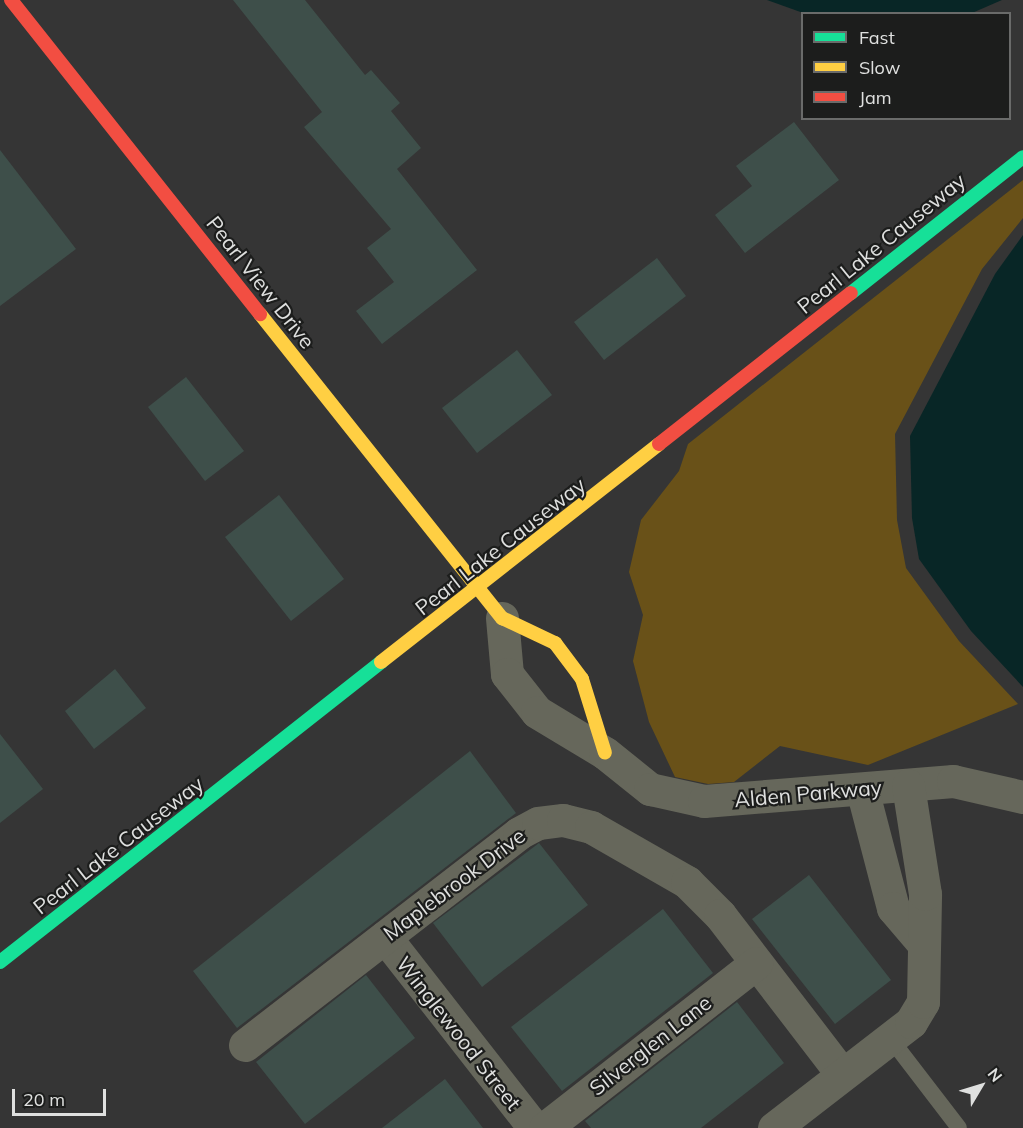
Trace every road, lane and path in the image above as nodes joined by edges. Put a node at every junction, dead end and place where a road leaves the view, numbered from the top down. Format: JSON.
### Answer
{"nodes":[{"id":1,"x":11,"y":0,"type":"edge"},
{"id":2,"x":1023,"y":157,"type":"edge"},
{"id":3,"x":479,"y":590,"type":"junction"},
{"id":4,"x":502,"y":618,"type":"junction"},
{"id":5,"x":605,"y":753,"type":"junction"},
{"id":6,"x":908,"y":785,"type":"junction"},
{"id":7,"x":862,"y":789,"type":"junction"},
{"id":8,"x":1023,"y":797,"type":"edge"},
{"id":9,"x":384,"y":937,"type":"junction"},
{"id":10,"x":922,"y":942,"type":"junction"},
{"id":11,"x":1,"y":961,"type":"edge"},
{"id":12,"x":756,"y":963,"type":"junction"},
{"id":13,"x":890,"y":1038,"type":"junction"},
{"id":14,"x":245,"y":1045,"type":"dead end"},
{"id":15,"x":842,"y":1074,"type":"junction"},
{"id":16,"x":534,"y":1128,"type":"edge"},
{"id":17,"x":545,"y":1128,"type":"edge"},
{"id":18,"x":774,"y":1128,"type":"edge"},
{"id":19,"x":959,"y":1128,"type":"edge"}],
"edges":[{"from":1,"to":3,"type":"street","name":"Pearl View Drive"},
{"from":2,"to":3,"type":"street","name":"Pearl Lake Causeway"},
{"from":3,"to":4,"type":"street"},
{"from":3,"to":11,"type":"street","name":"Pearl Lake Causeway"},
{"from":4,"to":5,"type":"street"},
{"from":4,"to":5,"type":"street","name":"Alden Parkway"},
{"from":5,"to":7,"type":"street","name":"Alden Parkway"},
{"from":6,"to":7,"type":"street","name":"Alden Parkway"},
{"from":6,"to":8,"type":"street","name":"Alden Parkway"},
{"from":6,"to":10,"type":"street"},
{"from":7,"to":10,"type":"street"},
{"from":9,"to":12,"type":"street","name":"Maplebrook Drive"},
{"from":9,"to":14,"type":"street","name":"Maplebrook Drive"},
{"from":9,"to":16,"type":"street","name":"Winglewood Street"},
{"from":10,"to":13,"type":"street"},
{"from":12,"to":15,"type":"street","name":"Maplebrook Drive"},
{"from":12,"to":17,"type":"street","name":"Silverglen Lane"},
{"from":13,"to":15,"type":"street"},
{"from":13,"to":19,"type":"lane"},
{"from":15,"to":18,"type":"street"}]}
